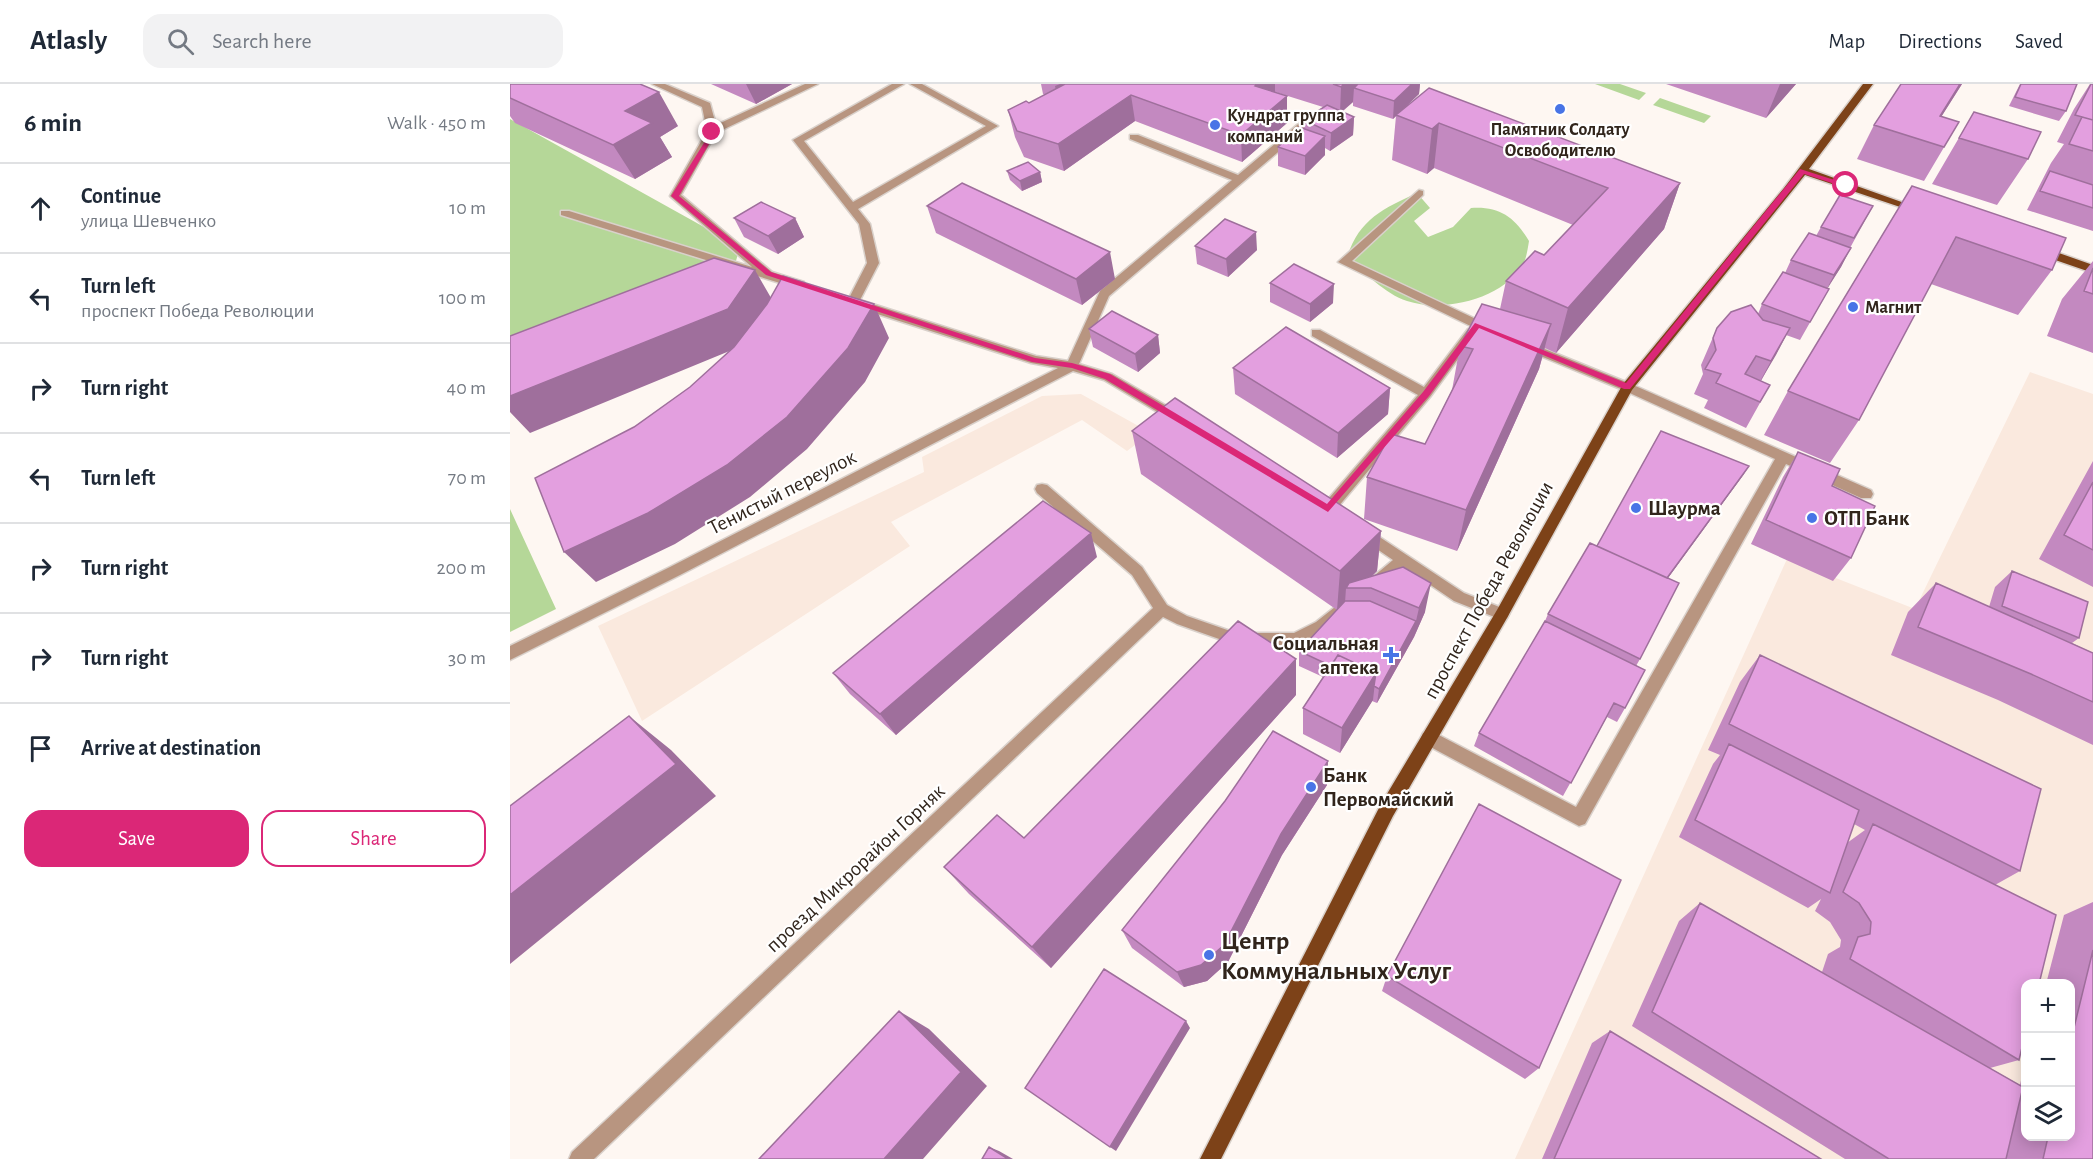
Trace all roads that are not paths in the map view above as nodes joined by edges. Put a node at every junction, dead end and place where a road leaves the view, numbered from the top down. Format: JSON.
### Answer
{"nodes":[{"id":1,"x":657,"y":84,"type":"edge"},
{"id":2,"x":813,"y":84,"type":"edge"},
{"id":3,"x":898,"y":84,"type":"edge"},
{"id":4,"x":915,"y":84,"type":"edge"},
{"id":5,"x":1868,"y":84,"type":"edge"},
{"id":6,"x":1314,"y":116,"type":"edge"},
{"id":7,"x":712,"y":132,"type":"junction"},
{"id":8,"x":1134,"y":137,"type":"dead end"},
{"id":9,"x":1803,"y":171,"type":"junction"},
{"id":10,"x":1240,"y":179,"type":"junction"},
{"id":11,"x":1419,"y":193,"type":"dead end"},
{"id":12,"x":851,"y":208,"type":"junction"},
{"id":13,"x":565,"y":213,"type":"dead end"},
{"id":14,"x":1936,"y":216,"type":"edge"},
{"id":15,"x":2026,"y":246,"type":"edge"},
{"id":16,"x":2093,"y":269,"type":"edge"},
{"id":17,"x":768,"y":273,"type":"junction"},
{"id":18,"x":812,"y":289,"type":"edge"},
{"id":19,"x":1478,"y":325,"type":"junction"},
{"id":20,"x":1316,"y":333,"type":"dead end"},
{"id":21,"x":1072,"y":366,"type":"junction"},
{"id":22,"x":1627,"y":387,"type":"junction"},
{"id":23,"x":1426,"y":394,"type":"junction"},
{"id":24,"x":1188,"y":424,"type":"edge"},
{"id":25,"x":1784,"y":456,"type":"junction"},
{"id":26,"x":1042,"y":489,"type":"dead end"},
{"id":27,"x":1866,"y":494,"type":"dead end"},
{"id":28,"x":1403,"y":560,"type":"junction"},
{"id":29,"x":1162,"y":609,"type":"junction"},
{"id":30,"x":1502,"y":614,"type":"junction"},
{"id":31,"x":510,"y":653,"type":"edge"},
{"id":32,"x":1429,"y":738,"type":"junction"},
{"id":33,"x":579,"y":1159,"type":"edge"},
{"id":34,"x":1210,"y":1159,"type":"edge"}],
"edges":[{"from":1,"to":7,"type":"street"},
{"from":2,"to":7,"type":"street"},
{"from":3,"to":12,"type":"street"},
{"from":4,"to":12,"type":"street"},
{"from":5,"to":9,"type":"main road","name":"проспект Победа Революции"},
{"from":6,"to":10,"type":"street"},
{"from":7,"to":17,"type":"street"},
{"from":8,"to":10,"type":"street"},
{"from":9,"to":14,"type":"main road"},
{"from":9,"to":22,"type":"main road","name":"проспект Победа Революции"},
{"from":10,"to":21,"type":"street"},
{"from":11,"to":19,"type":"street"},
{"from":12,"to":21,"type":"street"},
{"from":13,"to":17,"type":"street"},
{"from":15,"to":16,"type":"main road"},
{"from":17,"to":18,"type":"street"},
{"from":19,"to":22,"type":"street"},
{"from":19,"to":23,"type":"street"},
{"from":20,"to":23,"type":"street"},
{"from":21,"to":24,"type":"street"},
{"from":21,"to":31,"type":"street","name":"Тенистый переулок"},
{"from":22,"to":25,"type":"street"},
{"from":22,"to":30,"type":"main road","name":"проспект Победа Революции"},
{"from":23,"to":28,"type":"street"},
{"from":25,"to":27,"type":"street"},
{"from":25,"to":32,"type":"street"},
{"from":26,"to":29,"type":"street"},
{"from":28,"to":29,"type":"street"},
{"from":28,"to":30,"type":"street"},
{"from":29,"to":33,"type":"street","name":"проезд Микрорайон Горняк"},
{"from":30,"to":32,"type":"main road","name":"проспект Победа Революции"},
{"from":32,"to":34,"type":"main road","name":"проспект Победа Революции"}]}
